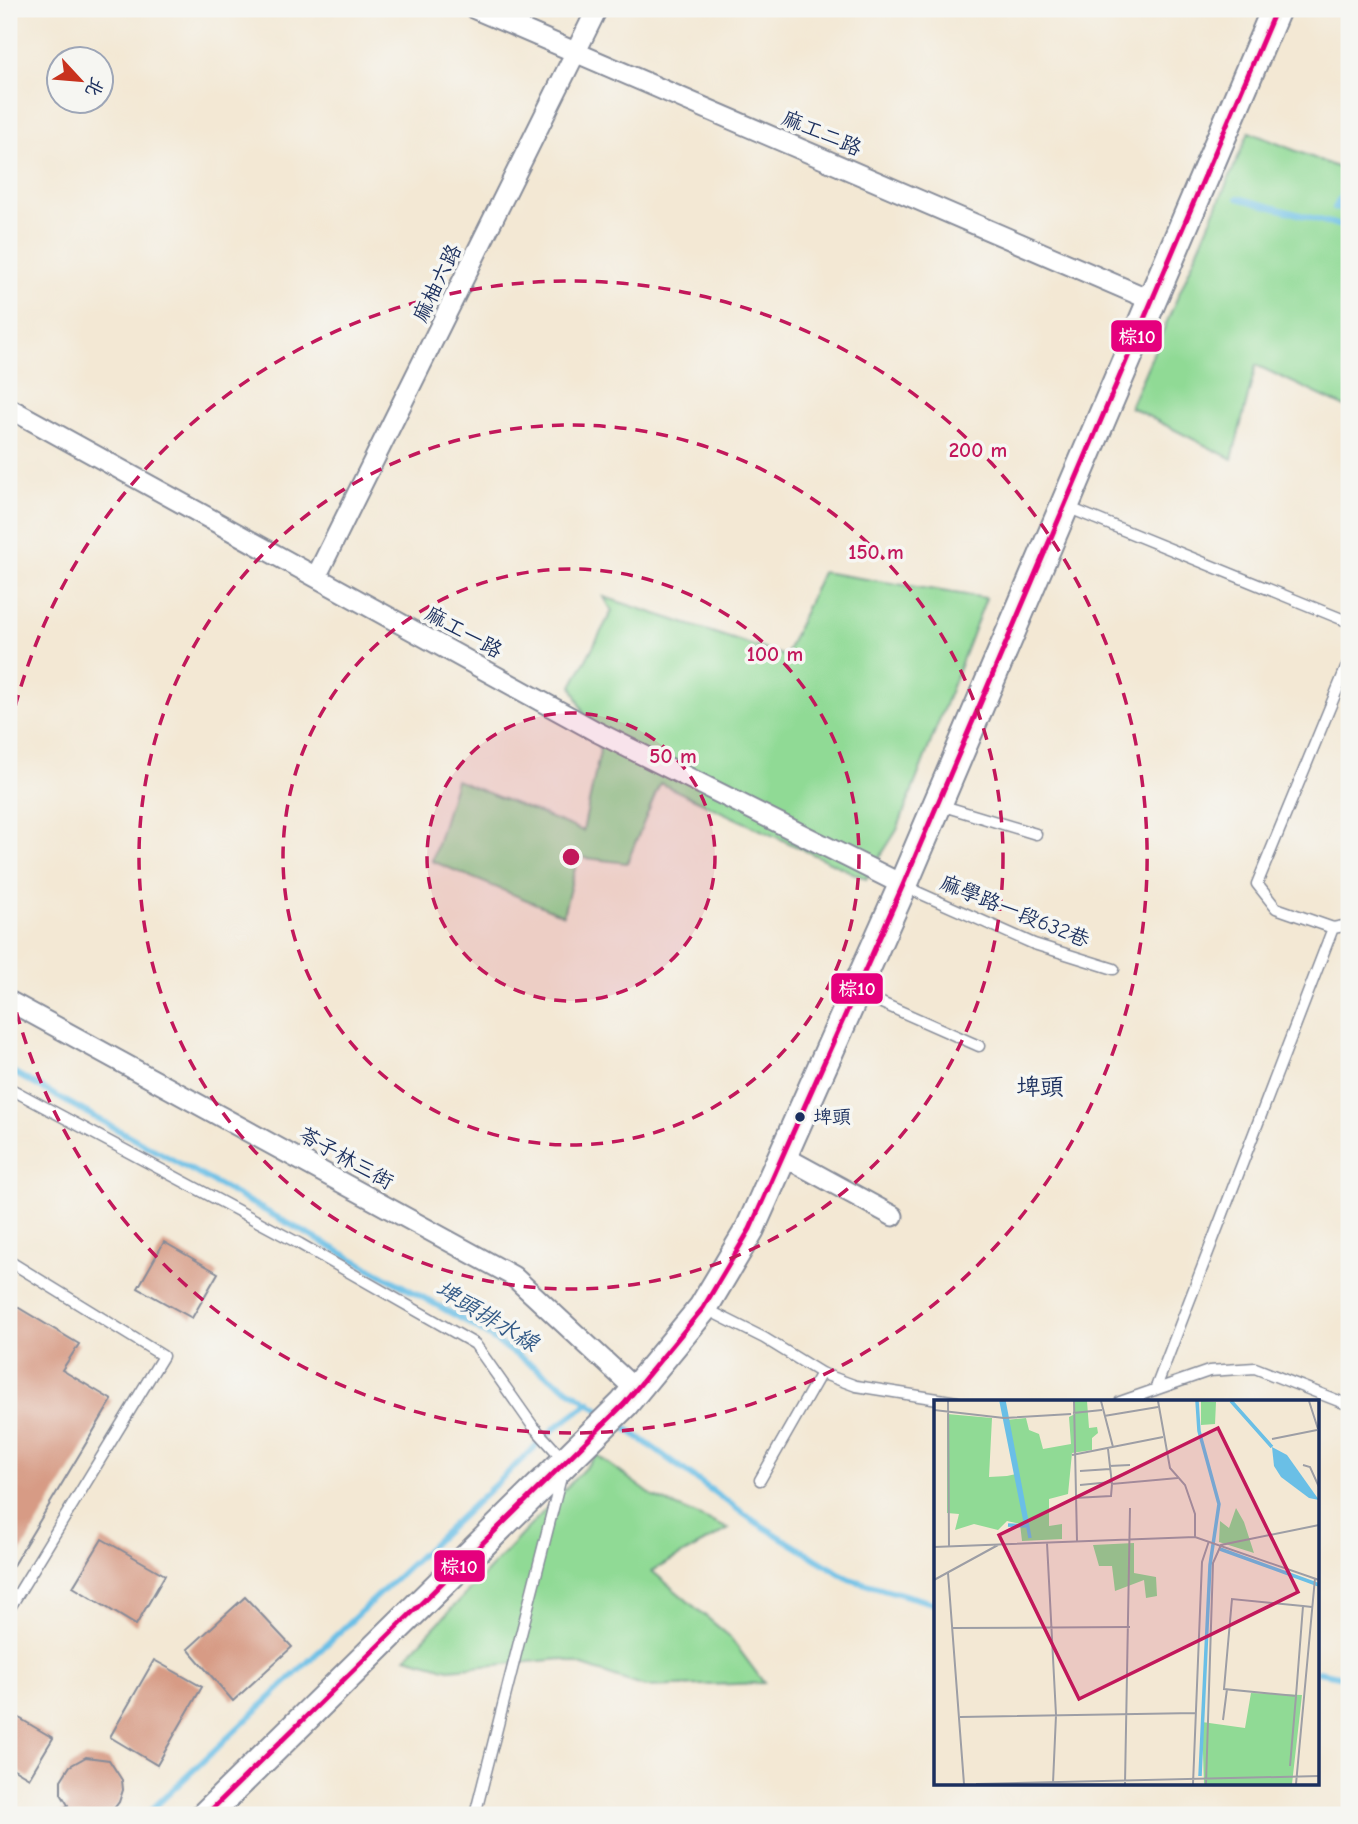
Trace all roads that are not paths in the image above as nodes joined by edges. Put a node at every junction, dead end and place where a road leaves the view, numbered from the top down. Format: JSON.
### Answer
{"nodes":[{"id":1,"x":475,"y":9,"type":"edge"},
{"id":2,"x":597,"y":9,"type":"edge"},
{"id":3,"x":1276,"y":9,"type":"edge"},
{"id":4,"x":577,"y":52,"type":"junction"},
{"id":5,"x":1151,"y":300,"type":"junction"},
{"id":6,"x":9,"y":408,"type":"edge"},
{"id":7,"x":1063,"y":505,"type":"junction"},
{"id":8,"x":316,"y":577,"type":"junction"},
{"id":9,"x":1349,"y":622,"type":"edge"},
{"id":10,"x":1349,"y":661,"type":"edge"},
{"id":11,"x":937,"y":804,"type":"junction"},
{"id":12,"x":1036,"y":834,"type":"dead end"},
{"id":13,"x":903,"y":885,"type":"junction"},
{"id":14,"x":1349,"y":924,"type":"edge"},
{"id":15,"x":1333,"y":928,"type":"junction"},
{"id":16,"x":1114,"y":969,"type":"dead end"},
{"id":17,"x":856,"y":991,"type":"junction"},
{"id":18,"x":9,"y":1001,"type":"edge"},
{"id":19,"x":979,"y":1046,"type":"dead end"},
{"id":20,"x":9,"y":1088,"type":"edge"},
{"id":21,"x":783,"y":1156,"type":"junction"},
{"id":22,"x":893,"y":1216,"type":"dead end"},
{"id":23,"x":9,"y":1261,"type":"edge"},
{"id":24,"x":703,"y":1308,"type":"junction"},
{"id":25,"x":821,"y":1373,"type":"junction"},
{"id":26,"x":1155,"y":1390,"type":"junction"},
{"id":27,"x":630,"y":1397,"type":"junction"},
{"id":28,"x":944,"y":1400,"type":"edge"},
{"id":29,"x":1126,"y":1400,"type":"edge"},
{"id":30,"x":1349,"y":1405,"type":"edge"},
{"id":31,"x":565,"y":1461,"type":"junction"},
{"id":32,"x":760,"y":1480,"type":"dead end"},
{"id":33,"x":9,"y":1609,"type":"edge"},
{"id":34,"x":206,"y":1815,"type":"edge"},
{"id":35,"x":475,"y":1815,"type":"edge"}],
"edges":[{"from":1,"to":4,"type":"street","name":"麻工二路"},
{"from":2,"to":4,"type":"street","name":"麻柚六路"},
{"from":3,"to":5,"type":"main road"},
{"from":4,"to":5,"type":"street","name":"麻工二路"},
{"from":4,"to":8,"type":"street","name":"麻柚六路"},
{"from":5,"to":7,"type":"main road"},
{"from":6,"to":8,"type":"street","name":"麻工一路"},
{"from":7,"to":9,"type":"lane"},
{"from":7,"to":11,"type":"main road"},
{"from":8,"to":13,"type":"street","name":"麻工一路"},
{"from":10,"to":15,"type":"lane"},
{"from":11,"to":12,"type":"lane"},
{"from":11,"to":13,"type":"main road"},
{"from":13,"to":16,"type":"lane","name":"麻學路一段632巷"},
{"from":13,"to":17,"type":"main road"},
{"from":14,"to":15,"type":"lane"},
{"from":15,"to":26,"type":"lane"},
{"from":17,"to":19,"type":"lane"},
{"from":17,"to":21,"type":"main road"},
{"from":18,"to":27,"type":"street","name":"苓子林三街"},
{"from":20,"to":31,"type":"lane"},
{"from":21,"to":22,"type":"street"},
{"from":21,"to":24,"type":"main road"},
{"from":23,"to":33,"type":"lane"},
{"from":24,"to":25,"type":"lane"},
{"from":24,"to":27,"type":"main road"},
{"from":25,"to":28,"type":"lane"},
{"from":25,"to":32,"type":"lane"},
{"from":26,"to":29,"type":"lane"},
{"from":26,"to":30,"type":"lane"},
{"from":27,"to":31,"type":"main road"},
{"from":31,"to":34,"type":"main road"},
{"from":31,"to":35,"type":"lane"}]}
